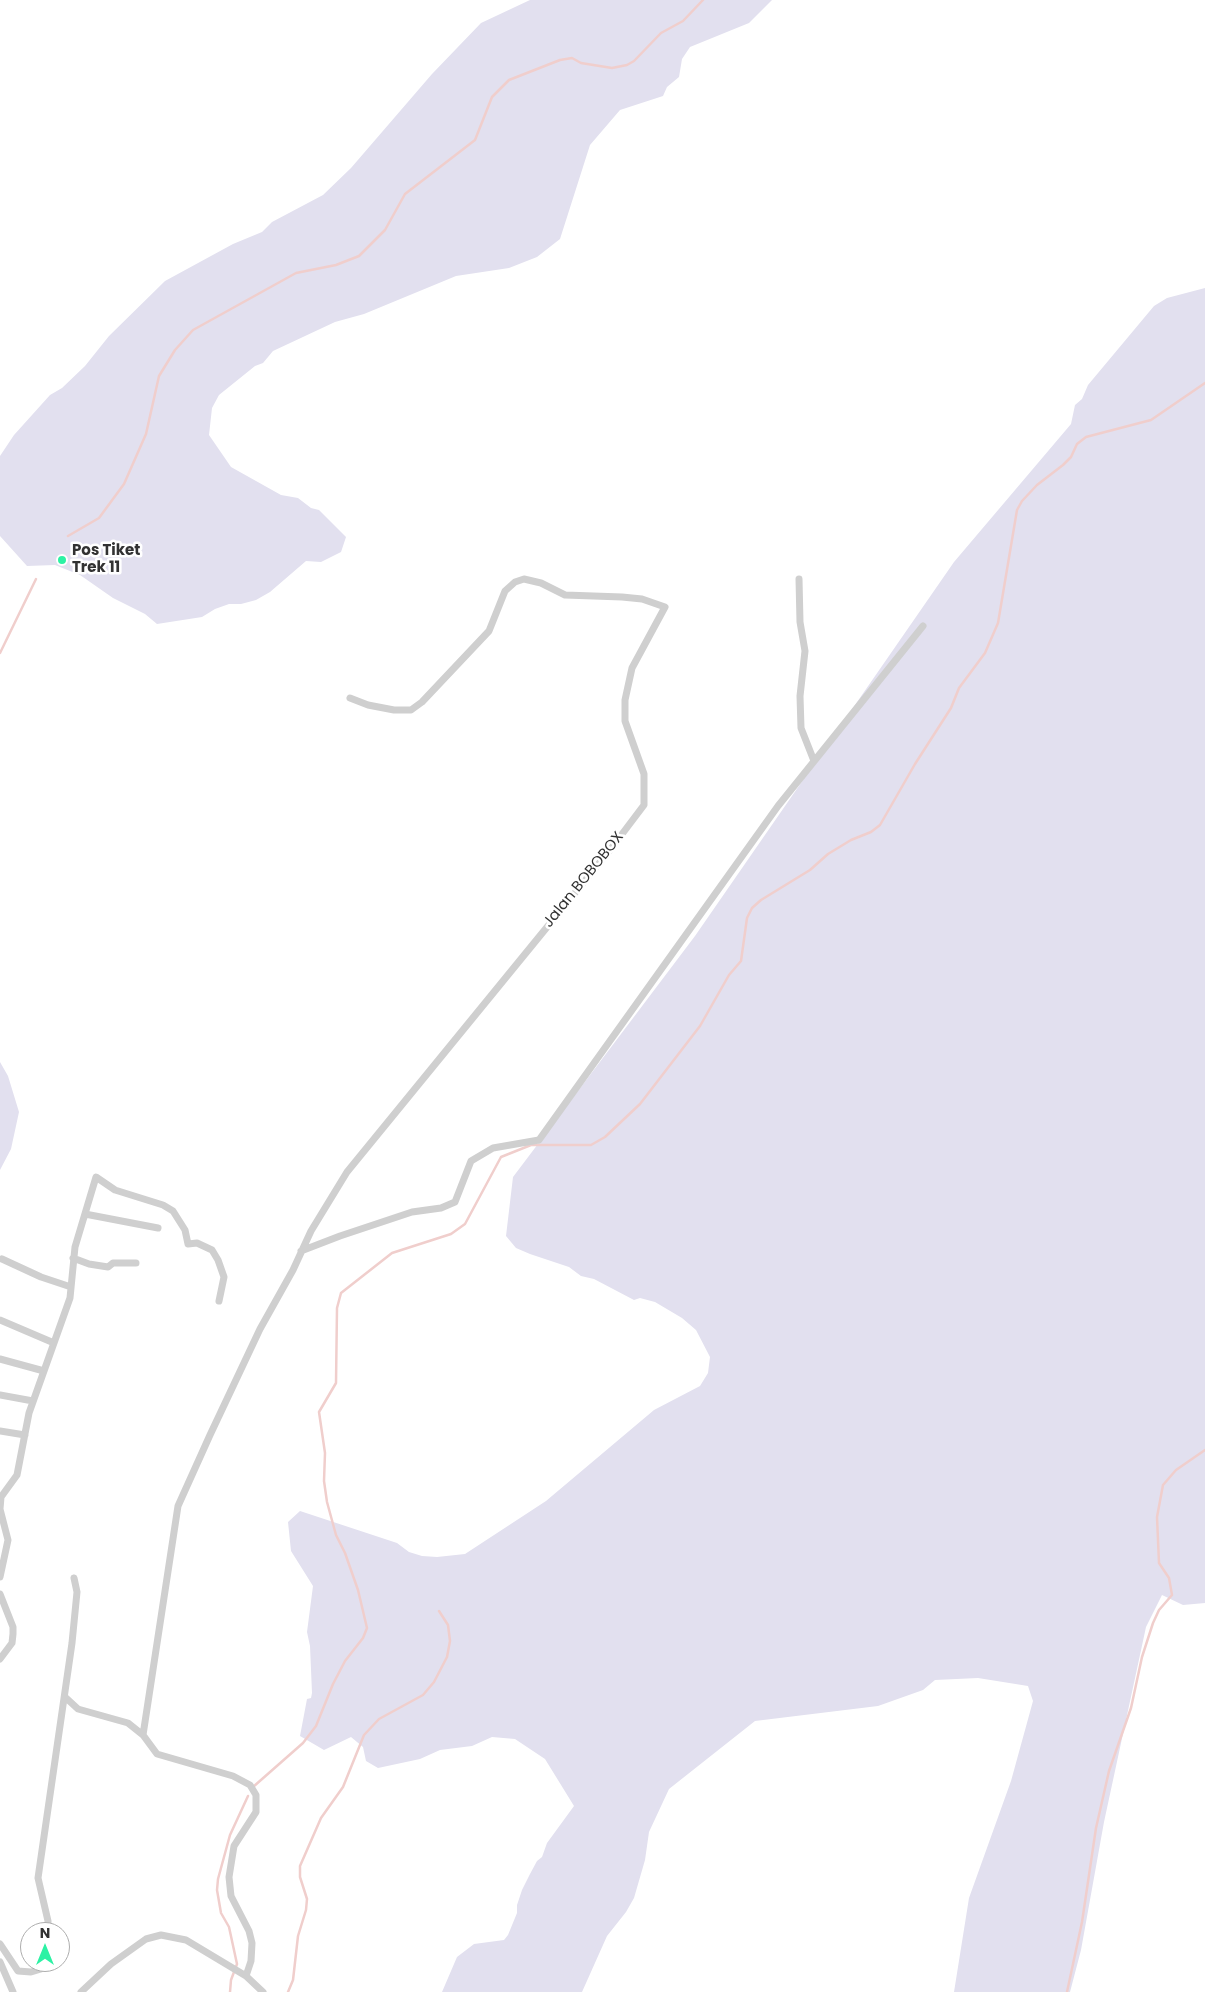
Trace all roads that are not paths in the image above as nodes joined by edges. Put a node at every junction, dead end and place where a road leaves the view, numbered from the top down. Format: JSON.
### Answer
{"nodes":[{"id":1,"x":799,"y":579,"type":"dead end"},
{"id":2,"x":923,"y":626,"type":"dead end"},
{"id":3,"x":350,"y":698,"type":"dead end"},
{"id":4,"x":814,"y":761,"type":"junction"},
{"id":5,"x":85,"y":1214,"type":"junction"},
{"id":6,"x":158,"y":1228,"type":"dead end"},
{"id":7,"x":301,"y":1252,"type":"junction"},
{"id":8,"x":73,"y":1258,"type":"junction"},
{"id":9,"x":2,"y":1260,"type":"dead end"},
{"id":10,"x":136,"y":1263,"type":"dead end"},
{"id":11,"x":72,"y":1287,"type":"junction"},
{"id":12,"x":219,"y":1301,"type":"dead end"},
{"id":13,"x":0,"y":1320,"type":"edge"},
{"id":14,"x":54,"y":1343,"type":"junction"},
{"id":15,"x":0,"y":1359,"type":"edge"},
{"id":16,"x":44,"y":1371,"type":"junction"},
{"id":17,"x":0,"y":1395,"type":"edge"},
{"id":18,"x":33,"y":1401,"type":"junction"},
{"id":19,"x":0,"y":1431,"type":"edge"},
{"id":20,"x":26,"y":1432,"type":"junction"},
{"id":21,"x":0,"y":1576,"type":"edge"},
{"id":22,"x":74,"y":1578,"type":"dead end"},
{"id":23,"x":0,"y":1594,"type":"edge"},
{"id":24,"x":0,"y":1659,"type":"edge"},
{"id":25,"x":65,"y":1697,"type":"junction"},
{"id":26,"x":143,"y":1735,"type":"junction"},
{"id":27,"x":48,"y":1922,"type":"edge"},
{"id":28,"x":0,"y":1944,"type":"edge"},
{"id":29,"x":0,"y":1962,"type":"edge"},
{"id":30,"x":20,"y":1971,"type":"edge"},
{"id":31,"x":246,"y":1976,"type":"junction"},
{"id":32,"x":13,"y":1992,"type":"edge"},
{"id":33,"x":81,"y":1992,"type":"edge"},
{"id":34,"x":263,"y":1992,"type":"edge"}],
"edges":[{"from":1,"to":4,"type":"street"},
{"from":2,"to":4,"type":"street"},
{"from":3,"to":7,"type":"street","name":"Jalan BOBOBOX"},
{"from":4,"to":7,"type":"street"},
{"from":5,"to":6,"type":"street"},
{"from":5,"to":8,"type":"street"},
{"from":5,"to":12,"type":"street"},
{"from":7,"to":26,"type":"street","name":"Jalan BOBOBOX"},
{"from":8,"to":10,"type":"street"},
{"from":8,"to":11,"type":"street"},
{"from":9,"to":11,"type":"street"},
{"from":11,"to":14,"type":"street"},
{"from":13,"to":14,"type":"street"},
{"from":14,"to":16,"type":"street"},
{"from":15,"to":16,"type":"street"},
{"from":16,"to":18,"type":"street"},
{"from":17,"to":18,"type":"street"},
{"from":18,"to":20,"type":"street"},
{"from":19,"to":20,"type":"street"},
{"from":20,"to":21,"type":"street"},
{"from":22,"to":25,"type":"street"},
{"from":23,"to":24,"type":"street"},
{"from":25,"to":26,"type":"street"},
{"from":25,"to":27,"type":"street"},
{"from":26,"to":31,"type":"street"},
{"from":28,"to":30,"type":"street"},
{"from":29,"to":32,"type":"street"},
{"from":31,"to":33,"type":"street"},
{"from":31,"to":34,"type":"street"}]}
